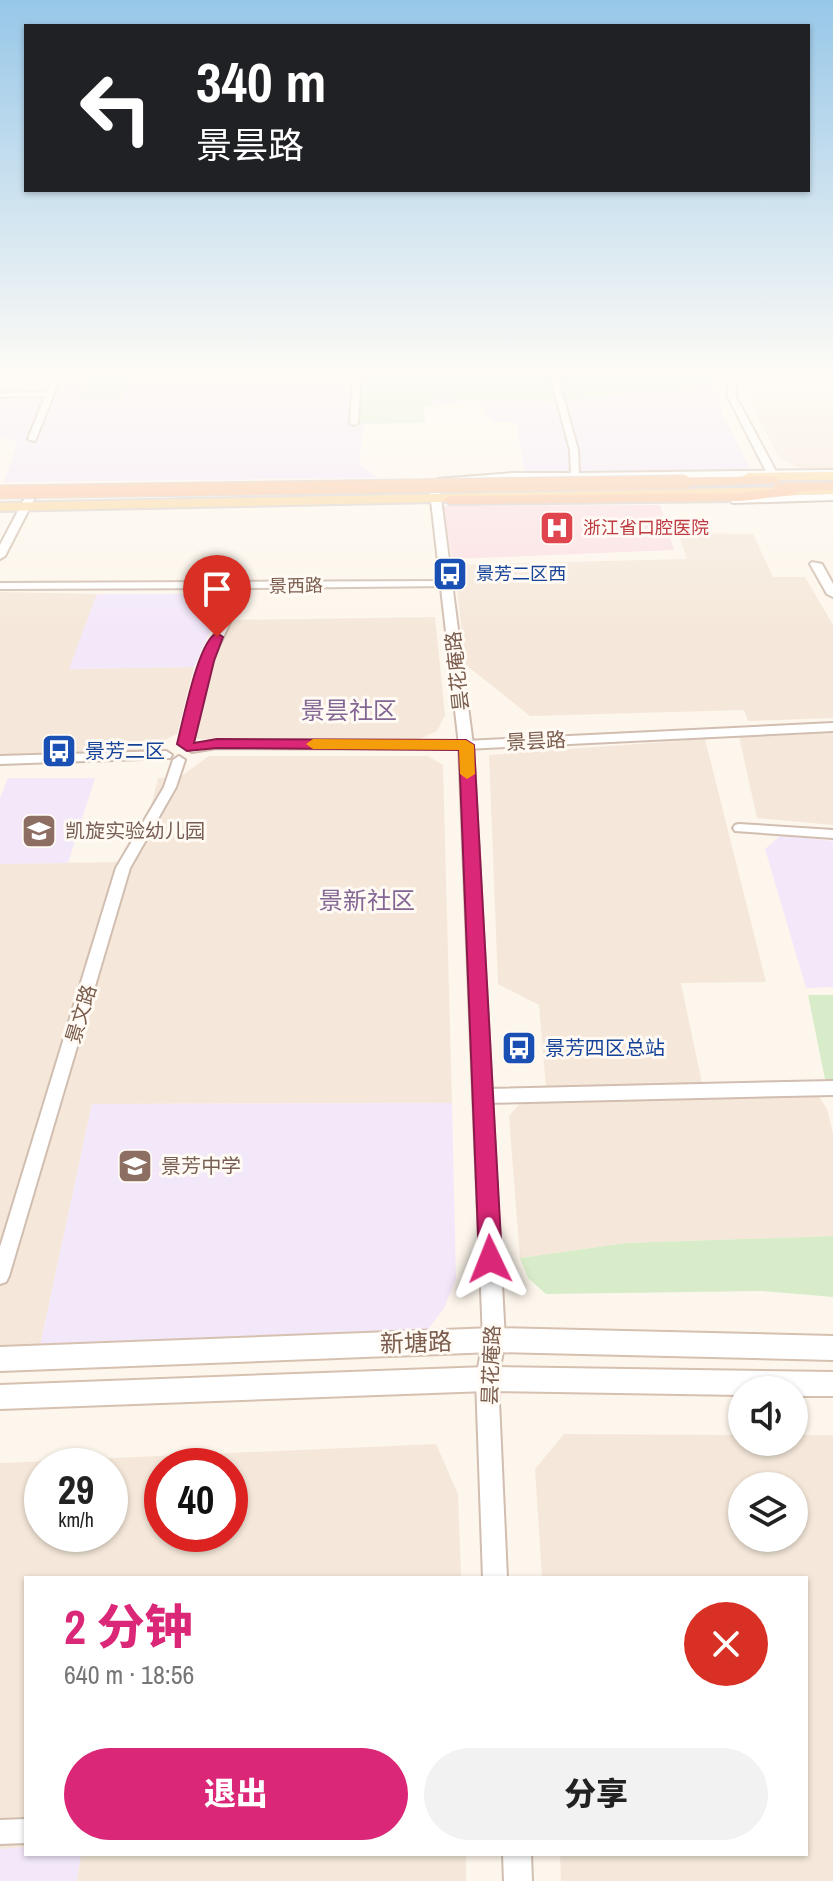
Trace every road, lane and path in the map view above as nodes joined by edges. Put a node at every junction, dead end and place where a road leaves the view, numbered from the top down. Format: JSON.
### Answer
{"nodes":[{"id":1,"x":574,"y":459,"type":"edge"},
{"id":2,"x":764,"y":459,"type":"edge"},
{"id":3,"x":772,"y":474,"type":"junction"},
{"id":4,"x":575,"y":475,"type":"junction"},
{"id":5,"x":833,"y":476,"type":"edge"},
{"id":6,"x":434,"y":483,"type":"junction"},
{"id":7,"x":35,"y":488,"type":"junction"},
{"id":8,"x":833,"y":488,"type":"edge"},
{"id":9,"x":276,"y":489,"type":"junction"},
{"id":10,"x":0,"y":490,"type":"edge"},
{"id":11,"x":794,"y":491,"type":"junction"},
{"id":12,"x":322,"y":496,"type":"junction"},
{"id":13,"x":833,"y":497,"type":"edge"},
{"id":14,"x":0,"y":500,"type":"edge"},
{"id":15,"x":436,"y":501,"type":"junction"},
{"id":16,"x":0,"y":507,"type":"edge"},
{"id":17,"x":26,"y":507,"type":"junction"},
{"id":18,"x":0,"y":556,"type":"edge"},
{"id":19,"x":816,"y":564,"type":"dead end"},
{"id":20,"x":448,"y":584,"type":"junction"},
{"id":21,"x":0,"y":586,"type":"edge"},
{"id":22,"x":242,"y":586,"type":"junction"},
{"id":23,"x":833,"y":594,"type":"edge"},
{"id":24,"x":833,"y":727,"type":"edge"},
{"id":25,"x":466,"y":745,"type":"junction"},
{"id":26,"x":188,"y":746,"type":"junction"},
{"id":27,"x":172,"y":758,"type":"junction"},
{"id":28,"x":0,"y":760,"type":"edge"},
{"id":29,"x":739,"y":828,"type":"dead end"},
{"id":30,"x":833,"y":834,"type":"edge"},
{"id":31,"x":833,"y":1088,"type":"edge"},
{"id":32,"x":483,"y":1096,"type":"junction"},
{"id":33,"x":0,"y":1276,"type":"edge"},
{"id":34,"x":494,"y":1340,"type":"junction"},
{"id":35,"x":833,"y":1348,"type":"edge"},
{"id":36,"x":0,"y":1359,"type":"edge"},
{"id":37,"x":487,"y":1379,"type":"junction"},
{"id":38,"x":833,"y":1384,"type":"edge"},
{"id":39,"x":0,"y":1397,"type":"edge"},
{"id":40,"x":495,"y":1576,"type":"edge"},
{"id":41,"x":24,"y":1831,"type":"edge"},
{"id":42,"x":0,"y":1832,"type":"edge"},
{"id":43,"x":517,"y":1856,"type":"edge"},
{"id":44,"x":518,"y":1881,"type":"edge"}],
"edges":[{"from":1,"to":4,"type":"street"},
{"from":2,"to":3,"type":"street"},
{"from":3,"to":4,"type":"street"},
{"from":3,"to":5,"type":"main road"},
{"from":3,"to":6,"type":"main road"},
{"from":3,"to":9,"type":"highway","bridge":true},
{"from":4,"to":6,"type":"street"},
{"from":5,"to":9,"type":"highway","bridge":true},
{"from":6,"to":7,"type":"main road"},
{"from":6,"to":15,"type":"street","name":"昙花庵路"},
{"from":7,"to":10,"type":"main road"},
{"from":7,"to":17,"type":"street"},
{"from":8,"to":11,"type":"main road"},
{"from":8,"to":12,"type":"highway"},
{"from":9,"to":10,"type":"highway","bridge":true},
{"from":11,"to":12,"type":"highway"},
{"from":11,"to":15,"type":"main road"},
{"from":12,"to":14,"type":"highway"},
{"from":13,"to":15,"type":"street"},
{"from":15,"to":17,"type":"main road"},
{"from":15,"to":20,"type":"street","name":"昙花庵路"},
{"from":16,"to":17,"type":"main road"},
{"from":17,"to":18,"type":"street"},
{"from":19,"to":23,"type":"street"},
{"from":20,"to":22,"type":"street","name":"景西路"},
{"from":20,"to":25,"type":"street","name":"昙花庵路"},
{"from":21,"to":22,"type":"street","name":"景西路"},
{"from":22,"to":26,"type":"street"},
{"from":24,"to":25,"type":"street","name":"景昙路"},
{"from":25,"to":26,"type":"street","name":"景昙路"},
{"from":25,"to":32,"type":"street","name":"昙花庵路"},
{"from":26,"to":27,"type":"street"},
{"from":27,"to":28,"type":"street"},
{"from":27,"to":33,"type":"street","name":"景文路"},
{"from":29,"to":30,"type":"street"},
{"from":31,"to":32,"type":"street"},
{"from":32,"to":34,"type":"street","name":"昙花庵路"},
{"from":34,"to":35,"type":"main road","name":"新塘路"},
{"from":34,"to":36,"type":"main road","name":"新塘路"},
{"from":34,"to":37,"type":"street","name":"昙花庵路"},
{"from":37,"to":38,"type":"main road","name":"新塘路"},
{"from":37,"to":39,"type":"main road","name":"新塘路"},
{"from":37,"to":40,"type":"street","name":"昙花庵路"},
{"from":41,"to":42,"type":"street"},
{"from":43,"to":44,"type":"street"}]}
